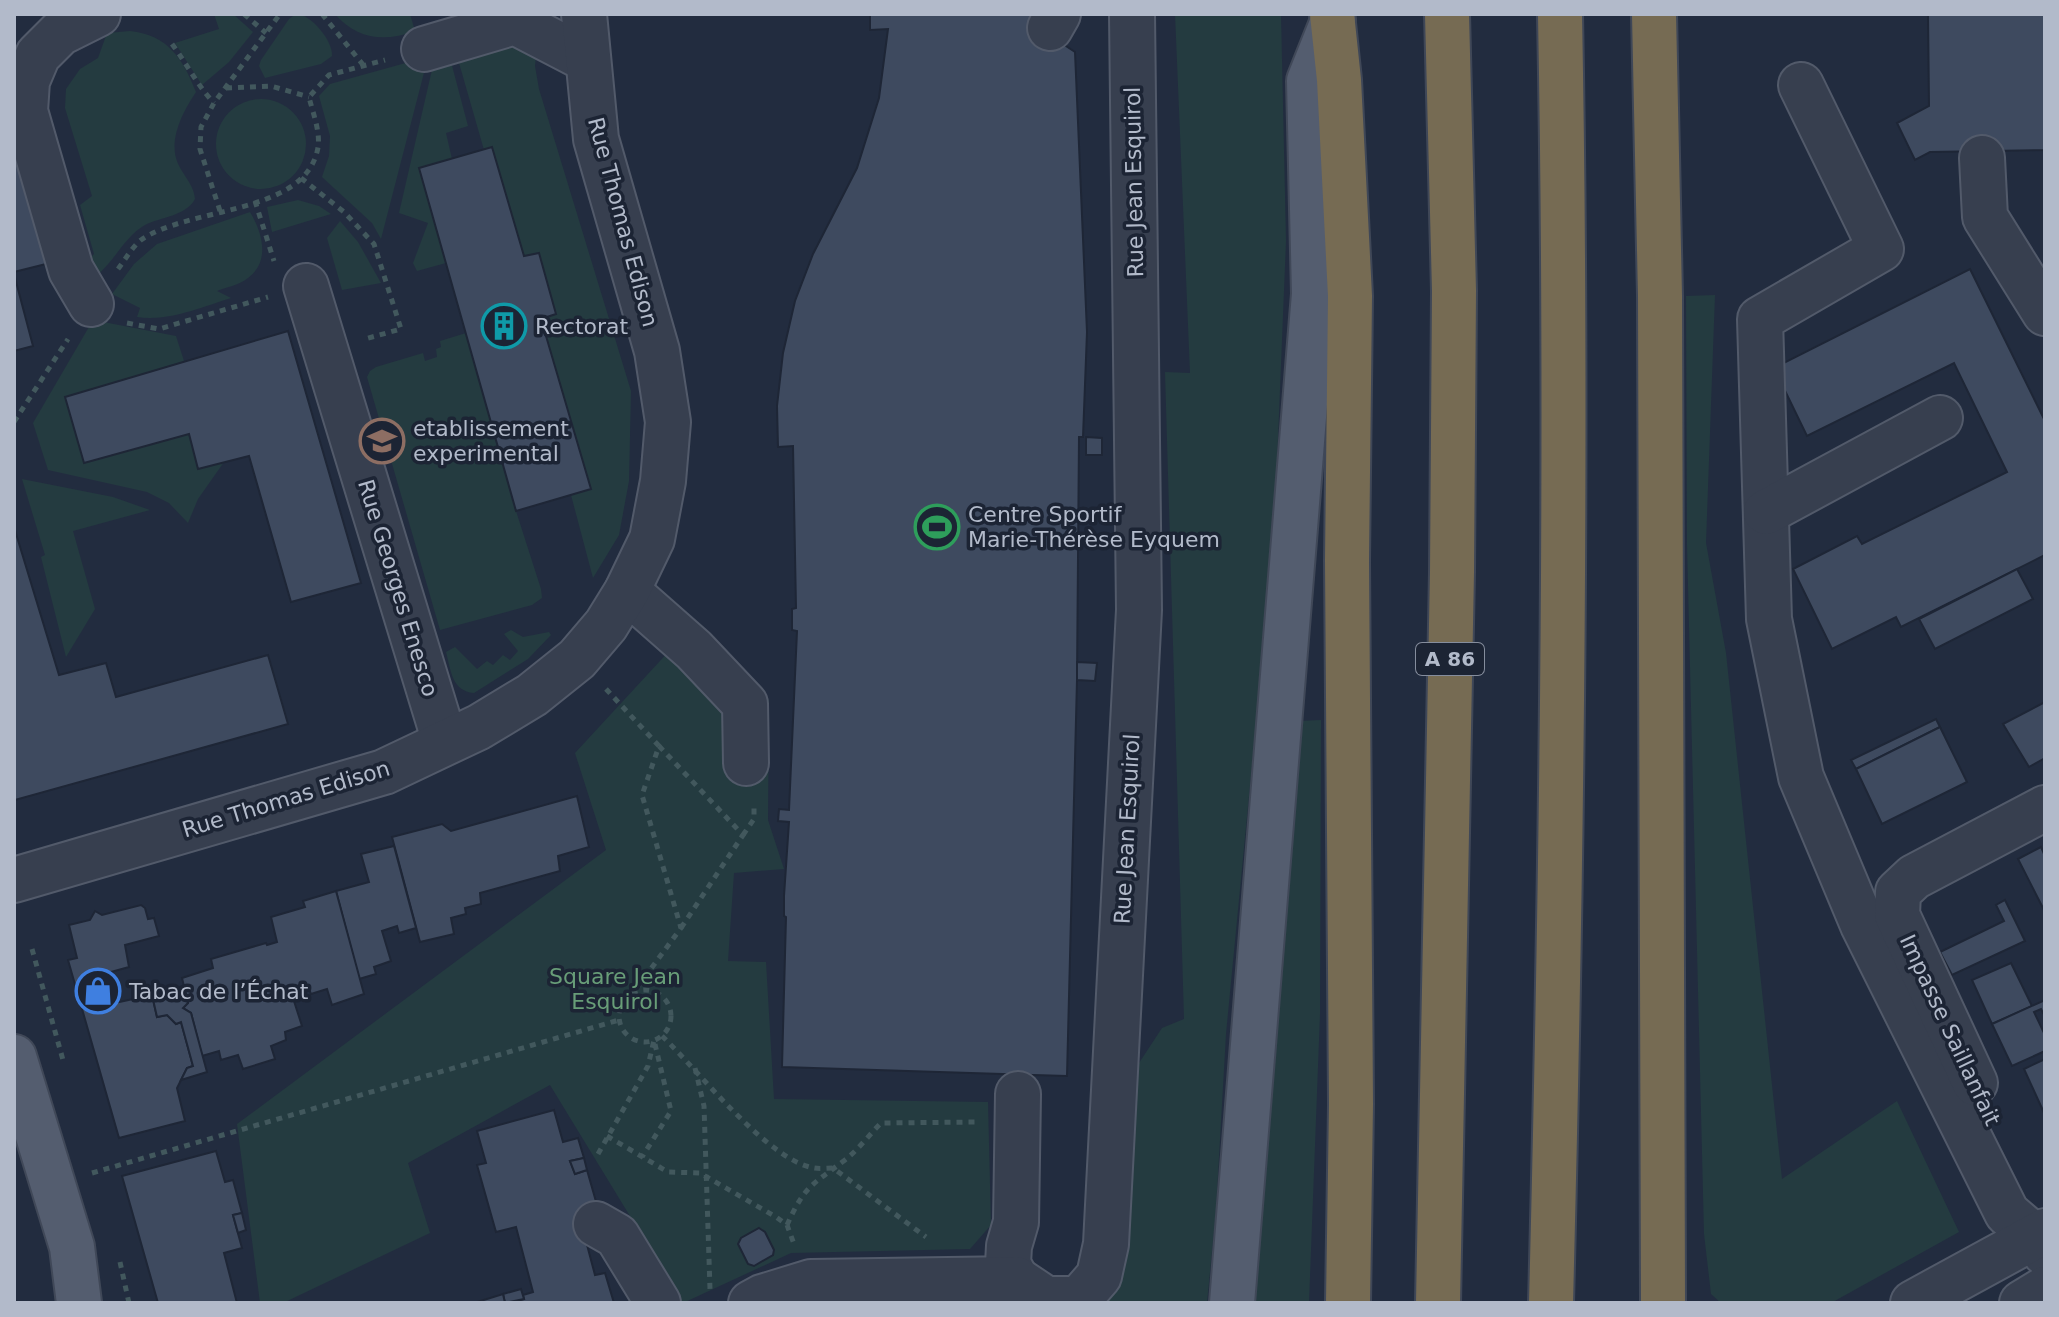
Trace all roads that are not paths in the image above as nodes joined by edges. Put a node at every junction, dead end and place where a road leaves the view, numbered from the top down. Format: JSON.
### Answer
{"nodes":[{"id":1,"x":98,"y":14,"type":"edge"},
{"id":2,"x":584,"y":14,"type":"edge"},
{"id":3,"x":1132,"y":14,"type":"edge"},
{"id":4,"x":1447,"y":14,"type":"edge"},
{"id":5,"x":1560,"y":14,"type":"edge"},
{"id":6,"x":1654,"y":14,"type":"edge"},
{"id":7,"x":1333,"y":17,"type":"edge"},
{"id":8,"x":520,"y":18,"type":"edge"},
{"id":9,"x":406,"y":54,"type":"road end"},
{"id":10,"x":588,"y":60,"type":"junction"},
{"id":11,"x":1801,"y":85,"type":"dead end"},
{"id":12,"x":1982,"y":158,"type":"dead end"},
{"id":13,"x":295,"y":289,"type":"road end"},
{"id":14,"x":91,"y":304,"type":"road end"},
{"id":15,"x":2045,"y":313,"type":"edge"},
{"id":16,"x":1940,"y":418,"type":"dead end"},
{"id":17,"x":1766,"y":512,"type":"junction"},
{"id":18,"x":627,"y":591,"type":"junction"},
{"id":19,"x":445,"y":742,"type":"junction"},
{"id":20,"x":746,"y":763,"type":"dead end"},
{"id":21,"x":2045,"y":808,"type":"edge"},
{"id":22,"x":14,"y":880,"type":"edge"},
{"id":23,"x":14,"y":1057,"type":"edge"},
{"id":24,"x":1018,"y":1108,"type":"road end"},
{"id":25,"x":596,"y":1224,"type":"dead end"},
{"id":26,"x":2042,"y":1240,"type":"edge"},
{"id":27,"x":1016,"y":1279,"type":"junction"},
{"id":28,"x":2045,"y":1289,"type":"edge"},
{"id":29,"x":731,"y":1300,"type":"edge"},
{"id":30,"x":79,"y":1303,"type":"edge"},
{"id":31,"x":658,"y":1303,"type":"edge"},
{"id":32,"x":1232,"y":1303,"type":"edge"},
{"id":33,"x":1348,"y":1303,"type":"edge"},
{"id":34,"x":1438,"y":1303,"type":"edge"},
{"id":35,"x":1551,"y":1303,"type":"edge"},
{"id":36,"x":1663,"y":1303,"type":"edge"},
{"id":37,"x":1913,"y":1303,"type":"edge"},
{"id":38,"x":2022,"y":1303,"type":"edge"}],
"edges":[{"from":1,"to":14,"type":"street"},
{"from":2,"to":10,"type":"street","name":"Rue Thomas Edison"},
{"from":3,"to":27,"type":"street","name":"Rue Jean Esquirol"},
{"from":4,"to":34,"type":"highway","number":"A 86"},
{"from":5,"to":35,"type":"highway"},
{"from":6,"to":36,"type":"highway"},
{"from":7,"to":32,"type":"main road"},
{"from":7,"to":33,"type":"highway"},
{"from":8,"to":9,"type":"street"},
{"from":8,"to":10,"type":"street"},
{"from":10,"to":18,"type":"street","name":"Rue Thomas Edison"},
{"from":11,"to":17,"type":"street"},
{"from":12,"to":15,"type":"street"},
{"from":13,"to":19,"type":"street","name":"Rue Georges Enesco"},
{"from":16,"to":17,"type":"street"},
{"from":17,"to":26,"type":"street"},
{"from":18,"to":19,"type":"street","name":"Rue Thomas Edison"},
{"from":18,"to":20,"type":"street"},
{"from":19,"to":22,"type":"street","name":"Rue Thomas Edison"},
{"from":21,"to":26,"type":"street","name":"Impasse Saillanfait"},
{"from":23,"to":30,"type":"main road"},
{"from":24,"to":27,"type":"street"},
{"from":25,"to":31,"type":"street"},
{"from":26,"to":37,"type":"street"},
{"from":27,"to":29,"type":"street"},
{"from":28,"to":38,"type":"street"}]}
